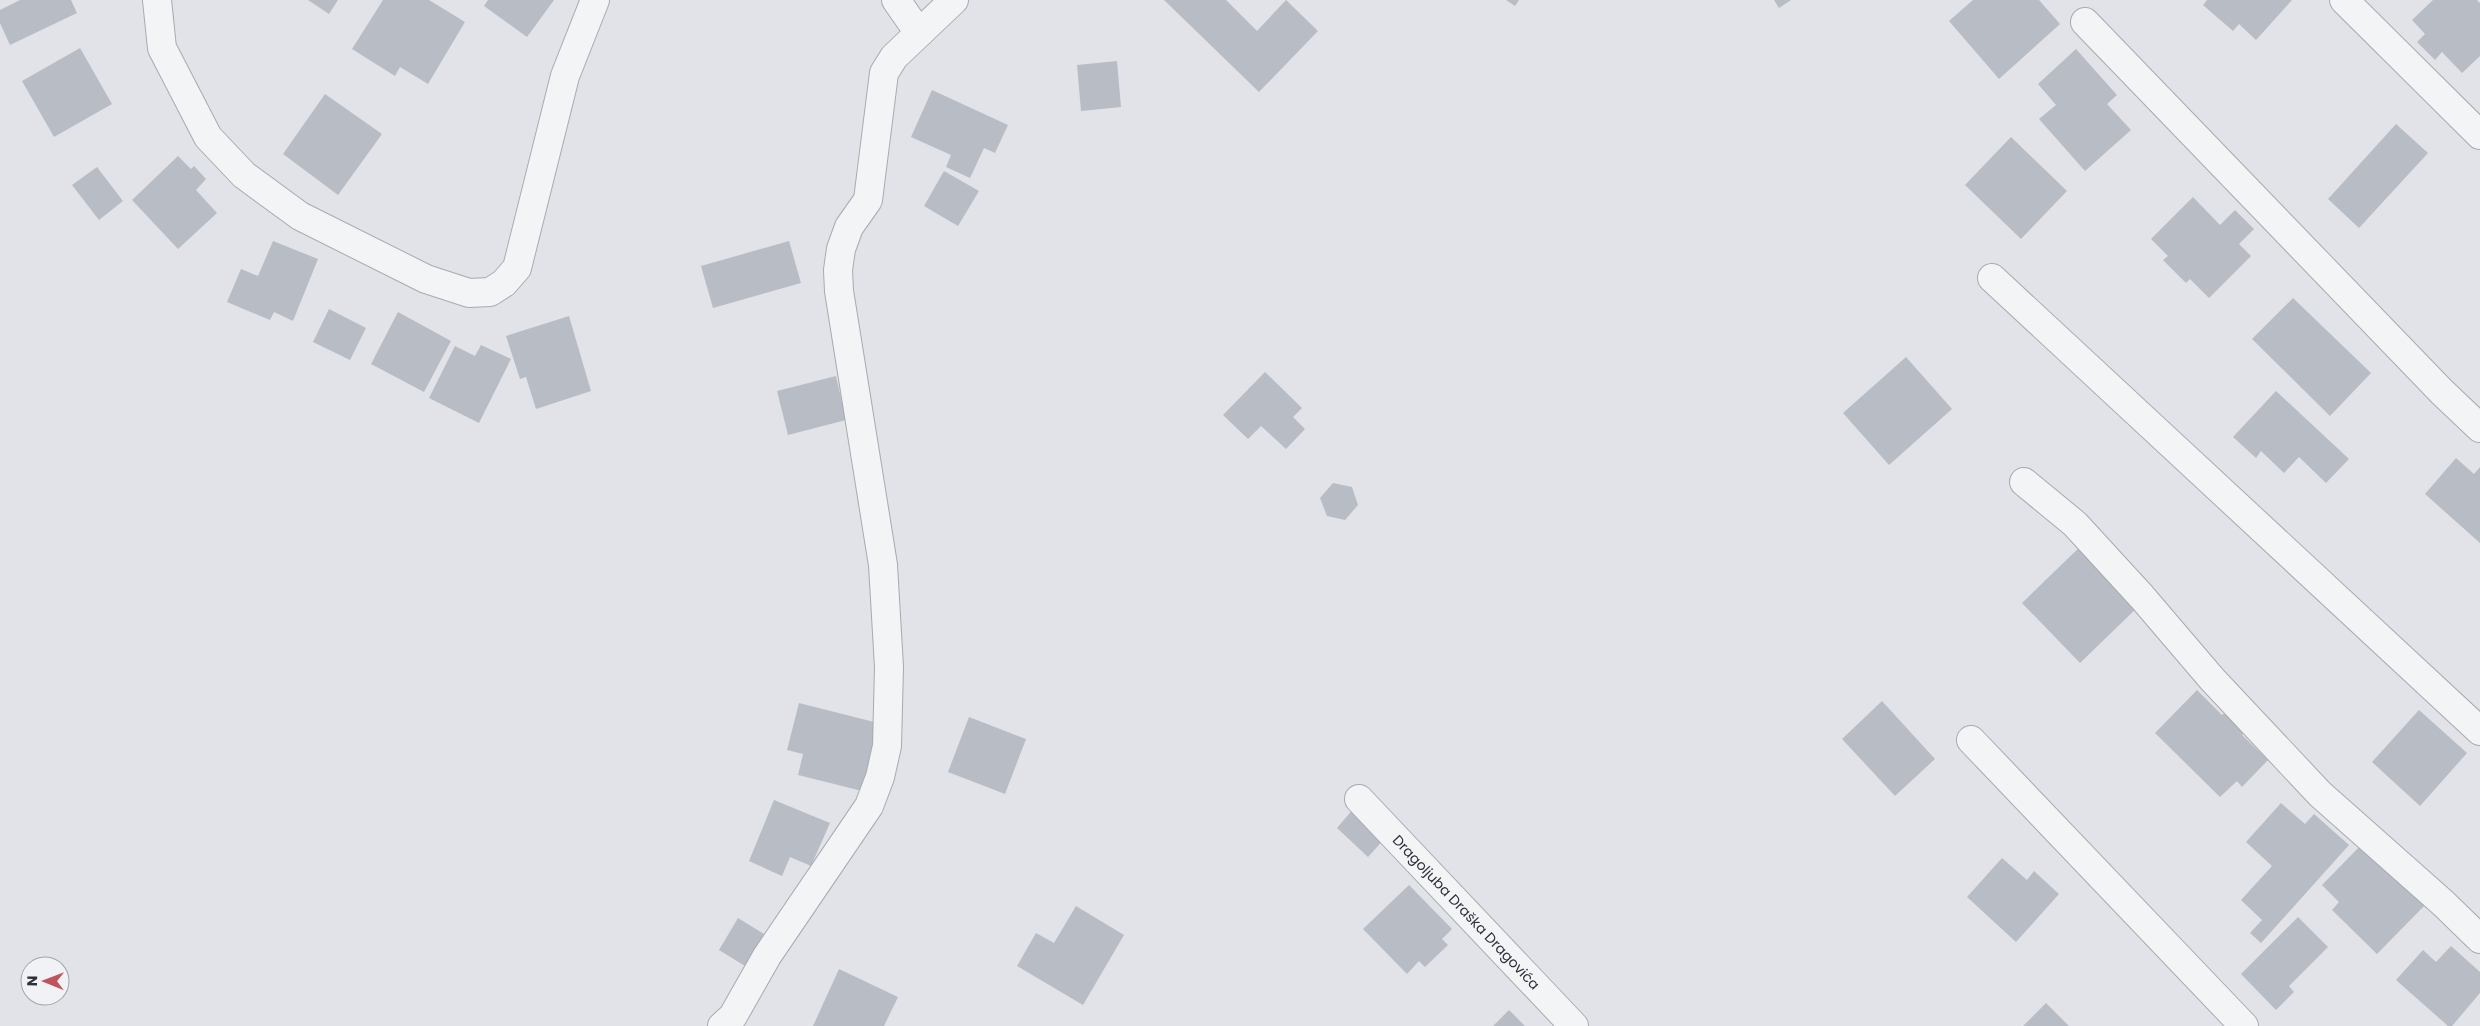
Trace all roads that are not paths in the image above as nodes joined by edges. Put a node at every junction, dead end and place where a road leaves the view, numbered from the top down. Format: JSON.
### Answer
{"nodes":[{"id":1,"x":157,"y":0,"type":"edge"},
{"id":2,"x":596,"y":0,"type":"edge"},
{"id":3,"x":896,"y":0,"type":"edge"},
{"id":4,"x":954,"y":0,"type":"edge"},
{"id":5,"x":2344,"y":0,"type":"edge"},
{"id":6,"x":2085,"y":22,"type":"dead end"},
{"id":7,"x":919,"y":33,"type":"junction"},
{"id":8,"x":2480,"y":135,"type":"edge"},
{"id":9,"x":1992,"y":278,"type":"dead end"},
{"id":10,"x":2480,"y":428,"type":"edge"},
{"id":11,"x":2024,"y":482,"type":"dead end"},
{"id":12,"x":2480,"y":732,"type":"edge"},
{"id":13,"x":1971,"y":740,"type":"dead end"},
{"id":14,"x":1359,"y":799,"type":"dead end"},
{"id":15,"x":2480,"y":939,"type":"edge"},
{"id":16,"x":722,"y":1026,"type":"edge"},
{"id":17,"x":1574,"y":1026,"type":"edge"},
{"id":18,"x":2244,"y":1026,"type":"edge"}],
"edges":[{"from":1,"to":2,"type":"street"},
{"from":3,"to":7,"type":"street"},
{"from":4,"to":7,"type":"street"},
{"from":5,"to":8,"type":"street"},
{"from":6,"to":10,"type":"street"},
{"from":7,"to":16,"type":"street"},
{"from":9,"to":12,"type":"street"},
{"from":11,"to":15,"type":"street"},
{"from":13,"to":18,"type":"street"},
{"from":14,"to":17,"type":"street","name":"Dragoljuba Draška Dragovića"}]}
